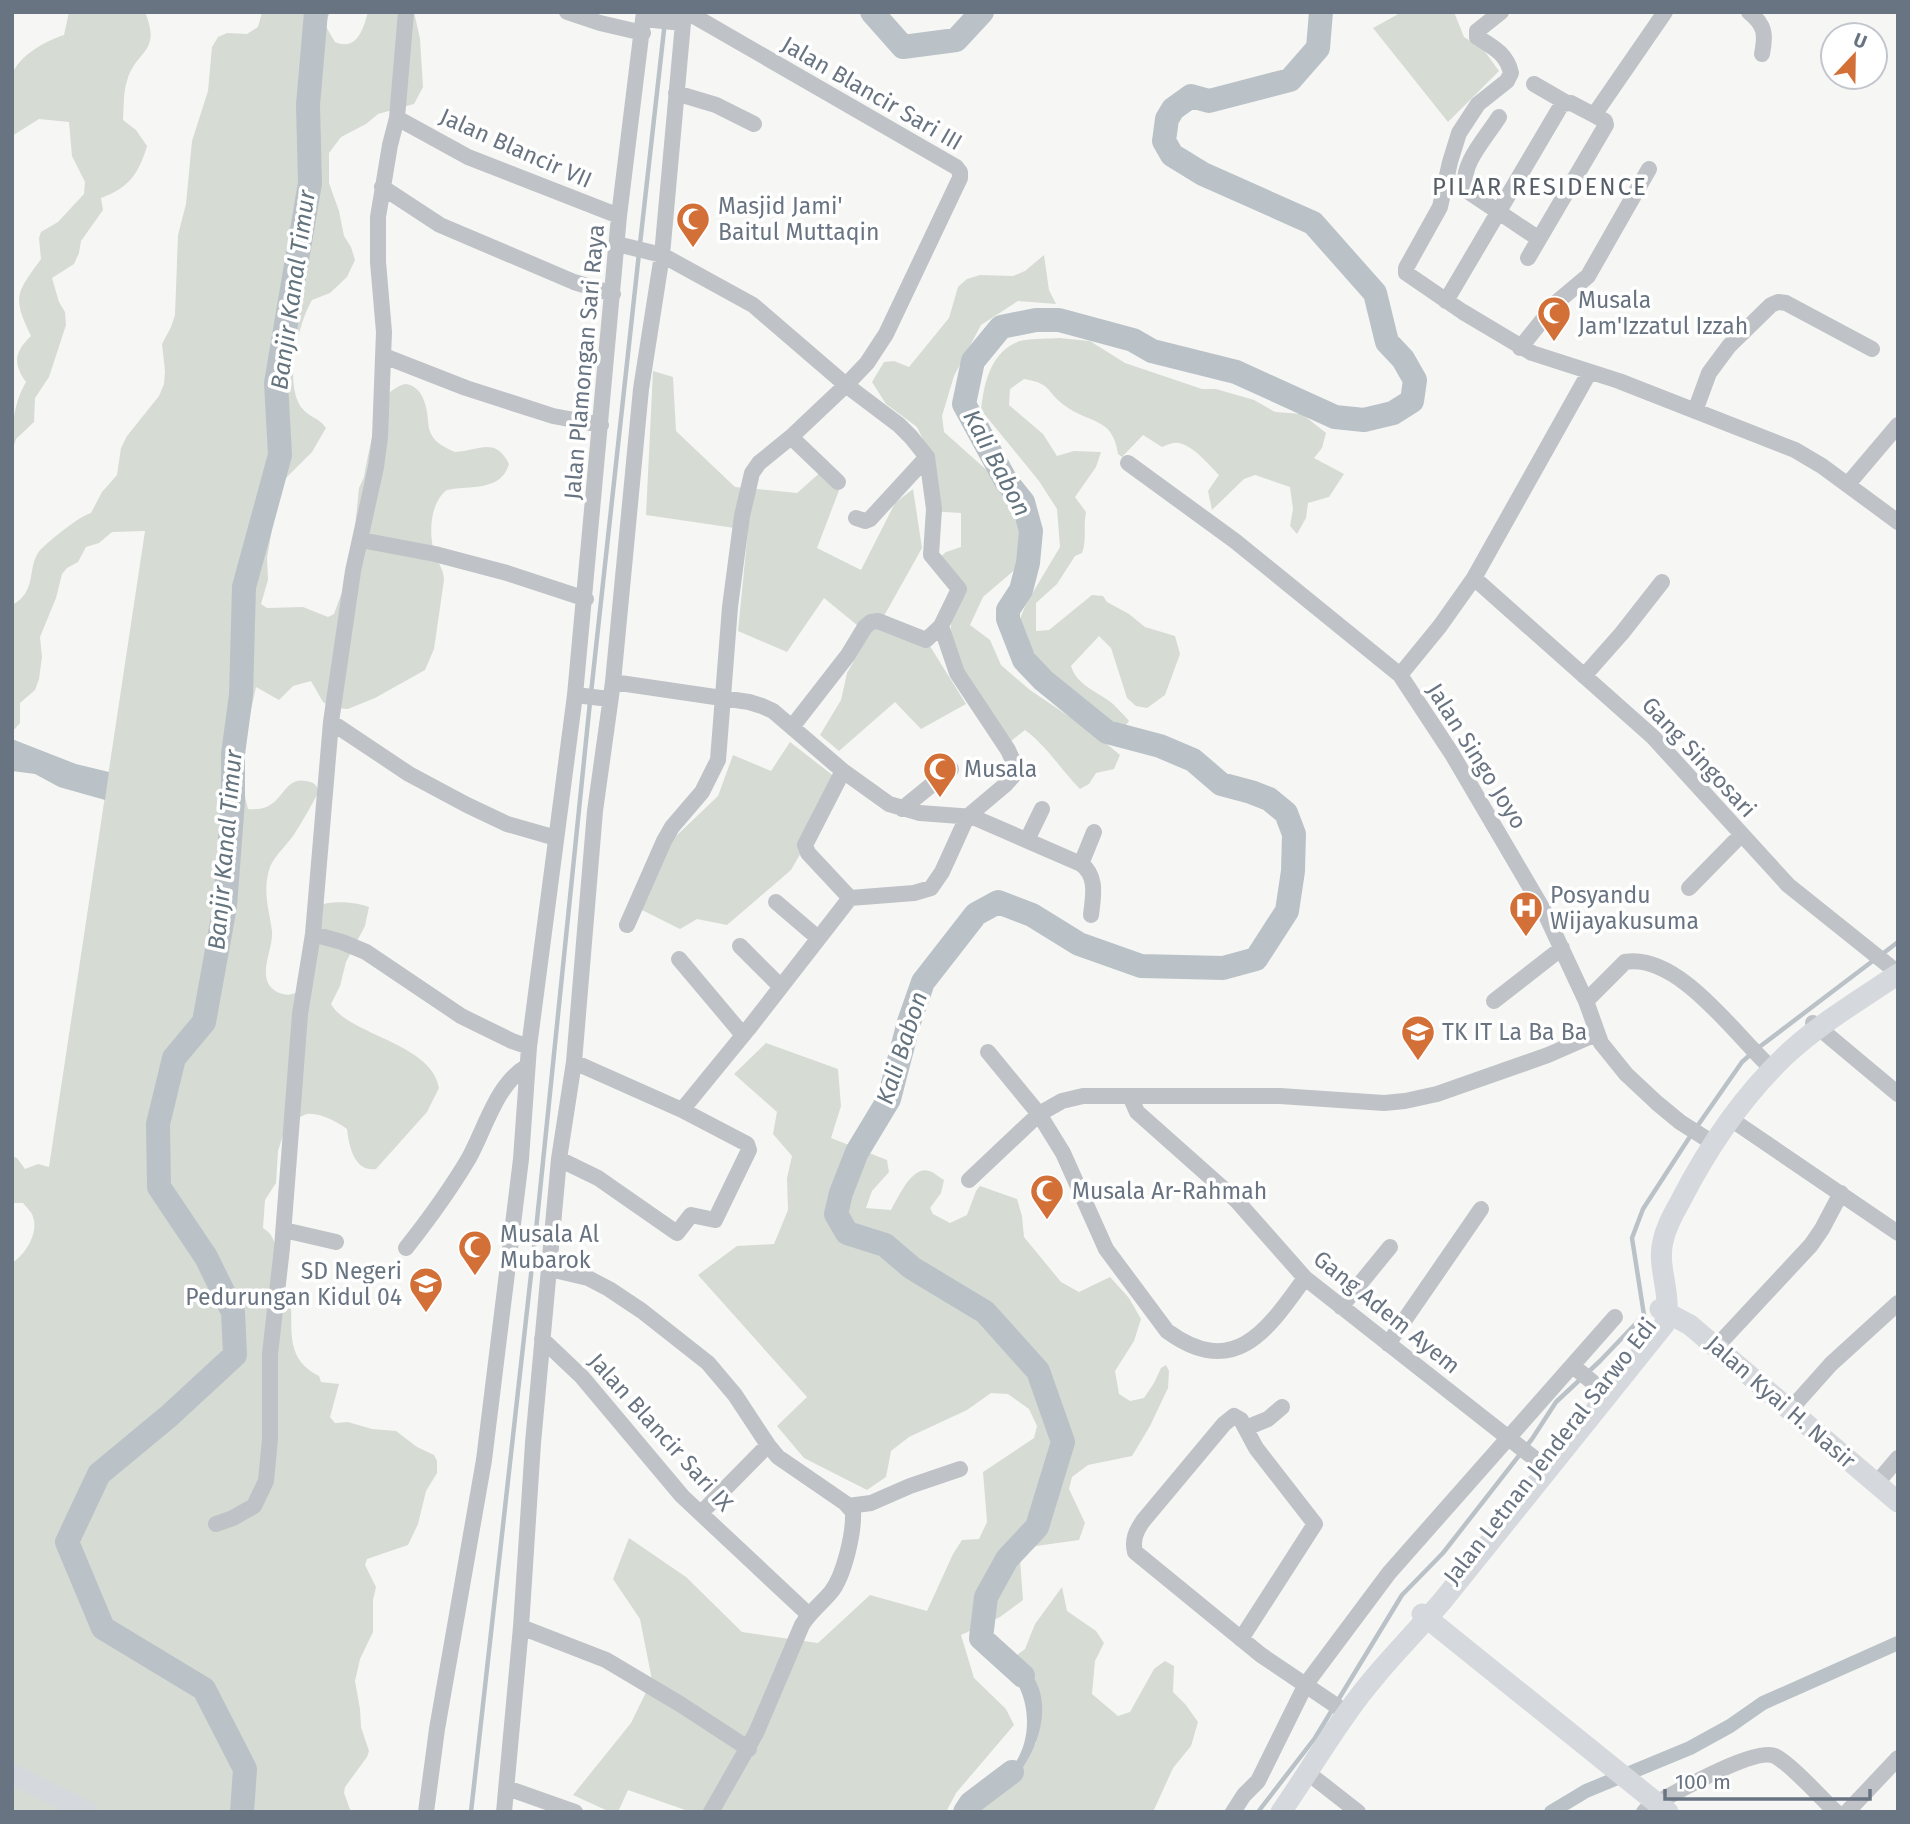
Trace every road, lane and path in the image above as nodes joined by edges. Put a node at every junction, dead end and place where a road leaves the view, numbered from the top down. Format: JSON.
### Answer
{"nodes":[{"id":1,"x":406,"y":12,"type":"edge"},
{"id":2,"x":567,"y":12,"type":"edge"},
{"id":3,"x":1501,"y":12,"type":"edge"},
{"id":4,"x":1665,"y":12,"type":"edge"},
{"id":5,"x":1749,"y":12,"type":"edge"},
{"id":6,"x":681,"y":17,"type":"edge"},
{"id":7,"x":645,"y":21,"type":"edge"},
{"id":8,"x":1762,"y":54,"type":"dead end"},
{"id":9,"x":1534,"y":84,"type":"dead end"},
{"id":10,"x":676,"y":93,"type":"junction"},
{"id":11,"x":1565,"y":102,"type":"junction"},
{"id":12,"x":1594,"y":115,"type":"junction"},
{"id":13,"x":1499,"y":117,"type":"dead end"},
{"id":14,"x":397,"y":118,"type":"junction"},
{"id":15,"x":754,"y":124,"type":"dead end"},
{"id":16,"x":1649,"y":169,"type":"dead end"},
{"id":17,"x":382,"y":187,"type":"junction"},
{"id":18,"x":1497,"y":211,"type":"junction"},
{"id":19,"x":620,"y":216,"type":"junction"},
{"id":20,"x":1539,"y":239,"type":"junction"},
{"id":21,"x":622,"y":245,"type":"junction"},
{"id":22,"x":655,"y":253,"type":"junction"},
{"id":23,"x":1528,"y":258,"type":"dead end"},
{"id":24,"x":613,"y":294,"type":"junction"},
{"id":25,"x":1446,"y":301,"type":"junction"},
{"id":26,"x":1872,"y":349,"type":"dead end"},
{"id":27,"x":1526,"y":351,"type":"junction"},
{"id":28,"x":384,"y":356,"type":"junction"},
{"id":29,"x":1589,"y":373,"type":"junction"},
{"id":30,"x":846,"y":385,"type":"junction"},
{"id":31,"x":1695,"y":411,"type":"junction"},
{"id":32,"x":601,"y":425,"type":"junction"},
{"id":33,"x":1898,"y":425,"type":"edge"},
{"id":34,"x":792,"y":437,"type":"junction"},
{"id":35,"x":927,"y":457,"type":"junction"},
{"id":36,"x":1128,"y":463,"type":"dead end"},
{"id":37,"x":838,"y":482,"type":"dead end"},
{"id":38,"x":1848,"y":484,"type":"junction"},
{"id":39,"x":856,"y":518,"type":"dead end"},
{"id":40,"x":1898,"y":522,"type":"edge"},
{"id":41,"x":361,"y":540,"type":"junction"},
{"id":42,"x":1474,"y":578,"type":"junction"},
{"id":43,"x":1662,"y":582,"type":"dead end"},
{"id":44,"x":586,"y":599,"type":"junction"},
{"id":45,"x":941,"y":626,"type":"junction"},
{"id":46,"x":1400,"y":675,"type":"junction"},
{"id":47,"x":1584,"y":677,"type":"junction"},
{"id":48,"x":613,"y":682,"type":"junction"},
{"id":49,"x":591,"y":697,"type":"junction"},
{"id":50,"x":722,"y":698,"type":"junction"},
{"id":51,"x":331,"y":722,"type":"junction"},
{"id":52,"x":792,"y":727,"type":"junction"},
{"id":53,"x":951,"y":769,"type":"dead end"},
{"id":54,"x":843,"y":771,"type":"junction"},
{"id":55,"x":1042,"y":809,"type":"dead end"},
{"id":56,"x":902,"y":810,"type":"junction"},
{"id":57,"x":967,"y":817,"type":"junction"},
{"id":58,"x":1094,"y":832,"type":"dead end"},
{"id":59,"x":1741,"y":835,"type":"junction"},
{"id":60,"x":556,"y":838,"type":"junction"},
{"id":61,"x":1027,"y":840,"type":"junction"},
{"id":62,"x":1081,"y":864,"type":"junction"},
{"id":63,"x":1689,"y":888,"type":"dead end"},
{"id":64,"x":850,"y":898,"type":"junction"},
{"id":65,"x":776,"y":902,"type":"dead end"},
{"id":66,"x":1091,"y":915,"type":"dead end"},
{"id":67,"x":627,"y":925,"type":"dead end"},
{"id":68,"x":313,"y":934,"type":"junction"},
{"id":69,"x":818,"y":938,"type":"junction"},
{"id":70,"x":740,"y":946,"type":"dead end"},
{"id":71,"x":1562,"y":948,"type":"junction"},
{"id":72,"x":679,"y":959,"type":"dead end"},
{"id":73,"x":1894,"y":968,"type":"edge"},
{"id":74,"x":781,"y":987,"type":"junction"},
{"id":75,"x":1494,"y":1001,"type":"dead end"},
{"id":76,"x":1586,"y":1001,"type":"junction"},
{"id":77,"x":1815,"y":1026,"type":"junction"},
{"id":78,"x":1596,"y":1034,"type":"junction"},
{"id":79,"x":743,"y":1035,"type":"junction"},
{"id":80,"x":528,"y":1046,"type":"junction"},
{"id":81,"x":988,"y":1052,"type":"dead end"},
{"id":82,"x":1763,"y":1060,"type":"junction"},
{"id":83,"x":574,"y":1062,"type":"junction"},
{"id":84,"x":527,"y":1066,"type":"junction"},
{"id":85,"x":1898,"y":1094,"type":"edge"},
{"id":86,"x":1129,"y":1096,"type":"junction"},
{"id":87,"x":682,"y":1110,"type":"junction"},
{"id":88,"x":1039,"y":1114,"type":"junction"},
{"id":89,"x":1732,"y":1120,"type":"junction"},
{"id":90,"x":1706,"y":1139,"type":"junction"},
{"id":91,"x":559,"y":1159,"type":"junction"},
{"id":92,"x":970,"y":1180,"type":"dead end"},
{"id":93,"x":1840,"y":1193,"type":"junction"},
{"id":94,"x":1481,"y":1209,"type":"dead end"},
{"id":95,"x":1896,"y":1228,"type":"edge"},
{"id":96,"x":284,"y":1230,"type":"junction"},
{"id":97,"x":336,"y":1242,"type":"dead end"},
{"id":98,"x":1390,"y":1247,"type":"dead end"},
{"id":99,"x":406,"y":1248,"type":"dead end"},
{"id":100,"x":550,"y":1269,"type":"junction"},
{"id":101,"x":1305,"y":1278,"type":"junction"},
{"id":102,"x":1898,"y":1303,"type":"edge"},
{"id":103,"x":1341,"y":1307,"type":"junction"},
{"id":104,"x":1664,"y":1310,"type":"junction"},
{"id":105,"x":1615,"y":1317,"type":"dead end"},
{"id":106,"x":542,"y":1339,"type":"junction"},
{"id":107,"x":1388,"y":1344,"type":"junction"},
{"id":108,"x":1716,"y":1347,"type":"junction"},
{"id":109,"x":1574,"y":1367,"type":"junction"},
{"id":110,"x":1600,"y":1388,"type":"junction"},
{"id":111,"x":1282,"y":1408,"type":"dead end"},
{"id":112,"x":1789,"y":1411,"type":"junction"},
{"id":113,"x":1246,"y":1427,"type":"junction"},
{"id":114,"x":1509,"y":1438,"type":"junction"},
{"id":115,"x":768,"y":1446,"type":"junction"},
{"id":116,"x":1898,"y":1458,"type":"edge"},
{"id":117,"x":1541,"y":1464,"type":"junction"},
{"id":118,"x":960,"y":1469,"type":"dead end"},
{"id":119,"x":1876,"y":1484,"type":"junction"},
{"id":120,"x":1898,"y":1502,"type":"edge"},
{"id":121,"x":848,"y":1506,"type":"junction"},
{"id":122,"x":701,"y":1513,"type":"junction"},
{"id":123,"x":216,"y":1524,"type":"dead end"},
{"id":124,"x":808,"y":1614,"type":"junction"},
{"id":125,"x":1419,"y":1624,"type":"junction"},
{"id":126,"x":521,"y":1627,"type":"junction"},
{"id":127,"x":1241,"y":1639,"type":"junction"},
{"id":128,"x":1309,"y":1686,"type":"junction"},
{"id":129,"x":1341,"y":1709,"type":"junction"},
{"id":130,"x":748,"y":1749,"type":"junction"},
{"id":131,"x":1898,"y":1758,"type":"edge"},
{"id":132,"x":1308,"y":1773,"type":"junction"},
{"id":133,"x":12,"y":1774,"type":"edge"},
{"id":134,"x":507,"y":1788,"type":"junction"},
{"id":135,"x":1649,"y":1803,"type":"edge"},
{"id":136,"x":88,"y":1812,"type":"edge"},
{"id":137,"x":426,"y":1812,"type":"edge"},
{"id":138,"x":504,"y":1812,"type":"edge"},
{"id":139,"x":575,"y":1812,"type":"edge"},
{"id":140,"x":711,"y":1812,"type":"edge"},
{"id":141,"x":1233,"y":1812,"type":"edge"},
{"id":142,"x":1281,"y":1812,"type":"edge"},
{"id":143,"x":1358,"y":1812,"type":"edge"},
{"id":144,"x":1836,"y":1812,"type":"edge"},
{"id":145,"x":1847,"y":1812,"type":"edge"}],
"edges":[{"from":1,"to":14,"type":"street"},
{"from":2,"to":7,"type":"street"},
{"from":3,"to":25,"type":"street"},
{"from":4,"to":12,"type":"street"},
{"from":5,"to":8,"type":"street"},
{"from":6,"to":7,"type":"street"},
{"from":6,"to":10,"type":"street"},
{"from":6,"to":30,"type":"street","name":"Jalan Blancir Sari III"},
{"from":7,"to":19,"type":"street","name":"Jalan Plamongan Sari Raya"},
{"from":9,"to":11,"type":"street"},
{"from":10,"to":15,"type":"street"},
{"from":10,"to":22,"type":"street"},
{"from":11,"to":12,"type":"street"},
{"from":11,"to":18,"type":"street"},
{"from":12,"to":20,"type":"street"},
{"from":13,"to":18,"type":"street"},
{"from":14,"to":17,"type":"street"},
{"from":14,"to":19,"type":"street","name":"Jalan Blancir VII"},
{"from":16,"to":27,"type":"street"},
{"from":17,"to":24,"type":"street"},
{"from":17,"to":28,"type":"street"},
{"from":18,"to":20,"type":"street"},
{"from":18,"to":25,"type":"street"},
{"from":19,"to":21,"type":"street","name":"Jalan Plamongan Sari Raya"},
{"from":20,"to":23,"type":"street"},
{"from":21,"to":22,"type":"street"},
{"from":21,"to":24,"type":"street","name":"Jalan Plamongan Sari Raya"},
{"from":22,"to":30,"type":"street"},
{"from":22,"to":48,"type":"street"},
{"from":24,"to":32,"type":"street","name":"Jalan Plamongan Sari Raya"},
{"from":25,"to":27,"type":"street"},
{"from":26,"to":31,"type":"street"},
{"from":27,"to":29,"type":"street"},
{"from":28,"to":32,"type":"street"},
{"from":28,"to":41,"type":"street"},
{"from":29,"to":31,"type":"street"},
{"from":29,"to":42,"type":"street"},
{"from":30,"to":34,"type":"street"},
{"from":30,"to":35,"type":"street"},
{"from":31,"to":38,"type":"street"},
{"from":32,"to":44,"type":"street","name":"Jalan Plamongan Sari Raya"},
{"from":33,"to":38,"type":"street"},
{"from":34,"to":37,"type":"street"},
{"from":34,"to":50,"type":"street"},
{"from":35,"to":39,"type":"street"},
{"from":35,"to":45,"type":"street"},
{"from":36,"to":46,"type":"street","name":"Jalan Singo Joyo"},
{"from":38,"to":40,"type":"street"},
{"from":41,"to":44,"type":"street"},
{"from":41,"to":51,"type":"street"},
{"from":42,"to":46,"type":"street"},
{"from":42,"to":47,"type":"street","name":"Gang Singosari"},
{"from":43,"to":47,"type":"street"},
{"from":44,"to":49,"type":"street","name":"Jalan Plamongan Sari Raya"},
{"from":45,"to":52,"type":"street"},
{"from":45,"to":57,"type":"street"},
{"from":46,"to":71,"type":"street","name":"Jalan Singo Joyo"},
{"from":47,"to":59,"type":"street","name":"Gang Singosari"},
{"from":48,"to":49,"type":"street"},
{"from":48,"to":50,"type":"street"},
{"from":49,"to":60,"type":"street","name":"Jalan Plamongan Sari Raya"},
{"from":49,"to":83,"type":"street"},
{"from":50,"to":52,"type":"street"},
{"from":50,"to":67,"type":"street"},
{"from":51,"to":60,"type":"street"},
{"from":51,"to":68,"type":"street"},
{"from":52,"to":54,"type":"street"},
{"from":53,"to":56,"type":"street"},
{"from":54,"to":56,"type":"street"},
{"from":54,"to":64,"type":"street"},
{"from":55,"to":61,"type":"street"},
{"from":56,"to":57,"type":"street"},
{"from":57,"to":61,"type":"street"},
{"from":57,"to":64,"type":"street"},
{"from":58,"to":62,"type":"street"},
{"from":59,"to":63,"type":"street"},
{"from":59,"to":73,"type":"street","name":"Gang Singosari"},
{"from":60,"to":80,"type":"street","name":"Jalan Plamongan Sari Raya"},
{"from":61,"to":62,"type":"street"},
{"from":62,"to":66,"type":"street"},
{"from":64,"to":69,"type":"street"},
{"from":65,"to":69,"type":"street"},
{"from":68,"to":80,"type":"street"},
{"from":68,"to":96,"type":"street"},
{"from":69,"to":74,"type":"street"},
{"from":70,"to":74,"type":"street"},
{"from":71,"to":75,"type":"street"},
{"from":71,"to":76,"type":"street","name":"Jalan Singo Joyo"},
{"from":72,"to":79,"type":"street"},
{"from":73,"to":77,"type":"main road","name":"Jalan Letnan Jenderal Sarwo Edi"},
{"from":74,"to":79,"type":"street"},
{"from":76,"to":78,"type":"street","name":"Jalan Singo Joyo"},
{"from":76,"to":82,"type":"street"},
{"from":77,"to":82,"type":"main road","name":"Jalan Letnan Jenderal Sarwo Edi"},
{"from":77,"to":85,"type":"street"},
{"from":77,"to":89,"type":"main road","name":"Jalan Letnan Jenderal Sarwo Edi"},
{"from":78,"to":86,"type":"street"},
{"from":78,"to":90,"type":"street","name":"Jalan Singo Joyo"},
{"from":79,"to":87,"type":"street"},
{"from":80,"to":84,"type":"street","name":"Jalan Plamongan Sari Raya"},
{"from":81,"to":88,"type":"street"},
{"from":82,"to":90,"type":"main road","name":"Jalan Letnan Jenderal Sarwo Edi"},
{"from":83,"to":87,"type":"street"},
{"from":83,"to":91,"type":"street"},
{"from":84,"to":99,"type":"street"},
{"from":84,"to":137,"type":"street","name":"Jalan Plamongan Sari Raya"},
{"from":86,"to":88,"type":"street"},
{"from":86,"to":101,"type":"street","name":"Gang Adem Ayem"},
{"from":87,"to":91,"type":"street"},
{"from":88,"to":92,"type":"street"},
{"from":88,"to":101,"type":"street"},
{"from":89,"to":90,"type":"main road","name":"Jalan Letnan Jenderal Sarwo Edi"},
{"from":89,"to":93,"type":"street"},
{"from":90,"to":104,"type":"main road","name":"Jalan Letnan Jenderal Sarwo Edi"},
{"from":91,"to":100,"type":"street"},
{"from":93,"to":95,"type":"street"},
{"from":93,"to":108,"type":"street"},
{"from":94,"to":107,"type":"street"},
{"from":96,"to":97,"type":"street"},
{"from":96,"to":123,"type":"street"},
{"from":98,"to":103,"type":"street"},
{"from":100,"to":106,"type":"street"},
{"from":100,"to":115,"type":"street"},
{"from":101,"to":103,"type":"street","name":"Gang Adem Ayem"},
{"from":102,"to":112,"type":"street"},
{"from":103,"to":107,"type":"street","name":"Gang Adem Ayem"},
{"from":104,"to":108,"type":"main road","name":"Jalan Kyai H. Nasir"},
{"from":104,"to":110,"type":"main road","name":"Jalan Letnan Jenderal Sarwo Edi"},
{"from":105,"to":109,"type":"street"},
{"from":106,"to":122,"type":"street","name":"Jalan Blancir Sari IX"},
{"from":106,"to":126,"type":"street"},
{"from":107,"to":114,"type":"street","name":"Gang Adem Ayem"},
{"from":108,"to":112,"type":"main road","name":"Jalan Kyai H. Nasir"},
{"from":109,"to":110,"type":"street"},
{"from":109,"to":114,"type":"street"},
{"from":110,"to":117,"type":"main road","name":"Jalan Letnan Jenderal Sarwo Edi"},
{"from":111,"to":113,"type":"street"},
{"from":112,"to":119,"type":"main road","name":"Jalan Kyai H. Nasir"},
{"from":113,"to":127,"type":"street"},
{"from":113,"to":127,"type":"street"},
{"from":114,"to":117,"type":"street","name":"Gang Adem Ayem"},
{"from":114,"to":128,"type":"street"},
{"from":115,"to":121,"type":"street"},
{"from":115,"to":122,"type":"street"},
{"from":116,"to":119,"type":"street"},
{"from":117,"to":125,"type":"main road","name":"Jalan Letnan Jenderal Sarwo Edi"},
{"from":118,"to":121,"type":"street"},
{"from":119,"to":120,"type":"main road","name":"Jalan Kyai H. Nasir"},
{"from":121,"to":124,"type":"street"},
{"from":122,"to":124,"type":"street","name":"Jalan Blancir Sari IX"},
{"from":124,"to":130,"type":"street"},
{"from":125,"to":129,"type":"main road","name":"Jalan Letnan Jenderal Sarwo Edi"},
{"from":125,"to":135,"type":"main road"},
{"from":126,"to":130,"type":"street"},
{"from":126,"to":134,"type":"street"},
{"from":127,"to":128,"type":"street"},
{"from":128,"to":129,"type":"street"},
{"from":128,"to":141,"type":"street"},
{"from":129,"to":132,"type":"main road","name":"Jalan Letnan Jenderal Sarwo Edi"},
{"from":130,"to":140,"type":"street"},
{"from":131,"to":145,"type":"street"},
{"from":132,"to":142,"type":"main road","name":"Jalan Letnan Jenderal Sarwo Edi"},
{"from":132,"to":143,"type":"street"},
{"from":133,"to":136,"type":"main road"},
{"from":134,"to":138,"type":"street"},
{"from":134,"to":139,"type":"street"},
{"from":135,"to":144,"type":"street"}]}
